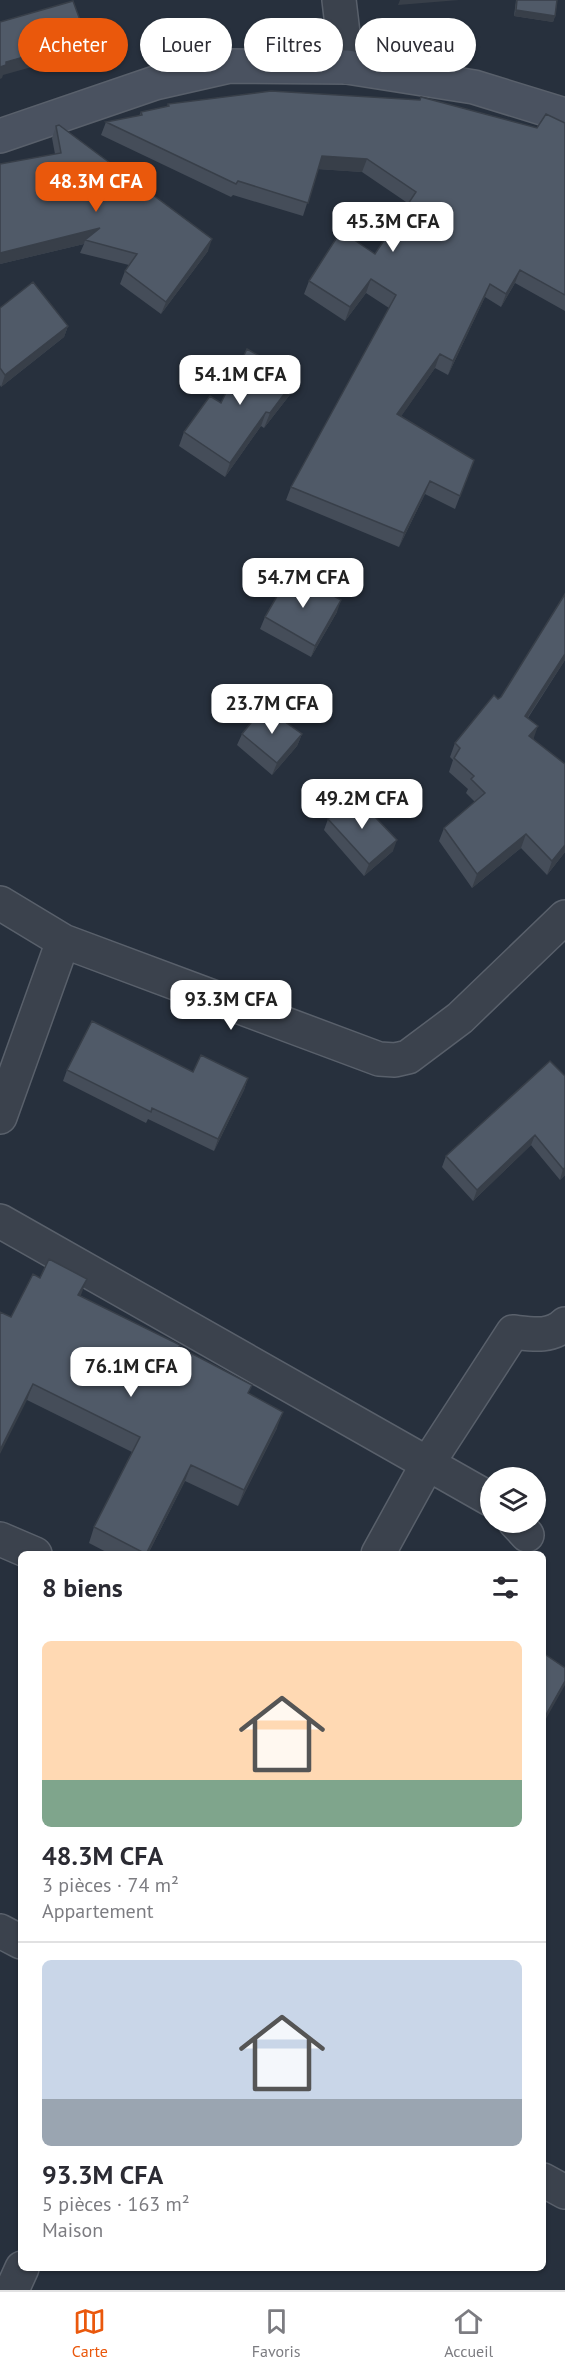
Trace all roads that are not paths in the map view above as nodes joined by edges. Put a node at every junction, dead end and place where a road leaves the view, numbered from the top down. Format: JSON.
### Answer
{"nodes":[{"id":1,"x":339,"y":0,"type":"edge"},
{"id":2,"x":347,"y":68,"type":"junction"},
{"id":3,"x":565,"y":116,"type":"edge"},
{"id":4,"x":0,"y":136,"type":"edge"},
{"id":5,"x":0,"y":903,"type":"edge"},
{"id":6,"x":565,"y":917,"type":"edge"},
{"id":7,"x":63,"y":941,"type":"junction"},
{"id":8,"x":0,"y":1117,"type":"edge"},
{"id":9,"x":0,"y":1221,"type":"edge"},
{"id":10,"x":565,"y":1324,"type":"edge"},
{"id":11,"x":428,"y":1463,"type":"junction"},
{"id":12,"x":480,"y":1493,"type":"edge"},
{"id":13,"x":0,"y":1539,"type":"edge"},
{"id":14,"x":28,"y":1551,"type":"edge"},
{"id":15,"x":380,"y":1551,"type":"edge"},
{"id":16,"x":0,"y":1931,"type":"edge"},
{"id":17,"x":18,"y":1940,"type":"edge"},
{"id":18,"x":546,"y":2182,"type":"edge"},
{"id":19,"x":565,"y":2192,"type":"edge"},
{"id":20,"x":21,"y":2271,"type":"edge"},
{"id":21,"x":12,"y":2290,"type":"edge"}],
"edges":[{"from":1,"to":2,"type":"street"},
{"from":2,"to":3,"type":"main road"},
{"from":2,"to":4,"type":"main road"},
{"from":5,"to":7,"type":"street"},
{"from":6,"to":7,"type":"street"},
{"from":7,"to":8,"type":"street"},
{"from":9,"to":11,"type":"street"},
{"from":10,"to":11,"type":"street"},
{"from":11,"to":12,"type":"street"},
{"from":11,"to":15,"type":"street"},
{"from":13,"to":14,"type":"street"},
{"from":16,"to":17,"type":"street"},
{"from":18,"to":19,"type":"street"},
{"from":20,"to":21,"type":"street"}]}
